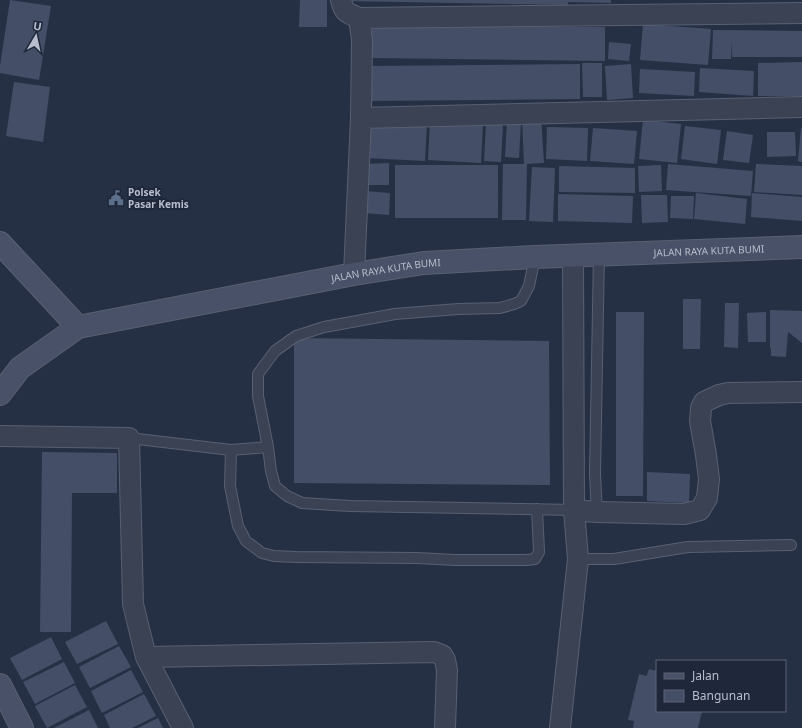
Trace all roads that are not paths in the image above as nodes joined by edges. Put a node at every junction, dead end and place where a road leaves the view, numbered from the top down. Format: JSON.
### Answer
{"nodes":[{"id":1,"x":341,"y":0,"type":"edge"},
{"id":2,"x":778,"y":6,"type":"edge"},
{"id":3,"x":622,"y":7,"type":"edge"},
{"id":4,"x":802,"y":13,"type":"edge"},
{"id":5,"x":359,"y":18,"type":"junction"},
{"id":6,"x":802,"y":107,"type":"edge"},
{"id":7,"x":361,"y":118,"type":"junction"},
{"id":8,"x":0,"y":244,"type":"edge"},
{"id":9,"x":802,"y":247,"type":"edge"},
{"id":10,"x":599,"y":254,"type":"junction"},
{"id":11,"x":573,"y":255,"type":"junction"},
{"id":12,"x":535,"y":256,"type":"junction"},
{"id":13,"x":354,"y":274,"type":"junction"},
{"id":14,"x":78,"y":327,"type":"junction"},
{"id":15,"x":802,"y":392,"type":"edge"},
{"id":16,"x":0,"y":394,"type":"edge"},
{"id":17,"x":0,"y":436,"type":"edge"},
{"id":18,"x":129,"y":438,"type":"junction"},
{"id":19,"x":268,"y":447,"type":"junction"},
{"id":20,"x":231,"y":450,"type":"junction"},
{"id":21,"x":537,"y":510,"type":"junction"},
{"id":22,"x":574,"y":510,"type":"junction"},
{"id":23,"x":597,"y":512,"type":"junction"},
{"id":24,"x":792,"y":545,"type":"dead end"},
{"id":25,"x":578,"y":559,"type":"junction"},
{"id":26,"x":146,"y":657,"type":"junction"},
{"id":27,"x":0,"y":685,"type":"edge"},
{"id":28,"x":22,"y":728,"type":"edge"},
{"id":29,"x":183,"y":728,"type":"edge"},
{"id":30,"x":445,"y":728,"type":"edge"},
{"id":31,"x":560,"y":728,"type":"edge"}],
"edges":[{"from":1,"to":5,"type":"street"},
{"from":2,"to":3,"type":"street"},
{"from":2,"to":4,"type":"street"},
{"from":3,"to":5,"type":"street"},
{"from":5,"to":7,"type":"street"},
{"from":6,"to":7,"type":"street"},
{"from":7,"to":13,"type":"street"},
{"from":8,"to":14,"type":"street"},
{"from":9,"to":10,"type":"street","name":"JALAN RAYA KUTA BUMI"},
{"from":10,"to":11,"type":"street","name":"JALAN RAYA KUTA BUMI"},
{"from":10,"to":23,"type":"lane"},
{"from":11,"to":12,"type":"street","name":"JALAN RAYA KUTA BUMI"},
{"from":11,"to":22,"type":"street"},
{"from":12,"to":13,"type":"street","name":"JALAN RAYA KUTA BUMI"},
{"from":12,"to":19,"type":"lane"},
{"from":13,"to":14,"type":"street","name":"JALAN RAYA KUTA BUMI"},
{"from":14,"to":16,"type":"street","name":"JALAN RAYA KUTA BUMI"},
{"from":15,"to":23,"type":"street"},
{"from":17,"to":18,"type":"street"},
{"from":18,"to":20,"type":"lane"},
{"from":18,"to":26,"type":"street"},
{"from":19,"to":20,"type":"lane"},
{"from":19,"to":21,"type":"lane"},
{"from":20,"to":21,"type":"lane"},
{"from":21,"to":22,"type":"lane"},
{"from":22,"to":23,"type":"street"},
{"from":22,"to":25,"type":"street"},
{"from":24,"to":25,"type":"lane"},
{"from":25,"to":31,"type":"street"},
{"from":26,"to":29,"type":"street"},
{"from":26,"to":30,"type":"street"},
{"from":27,"to":28,"type":"street"}]}
